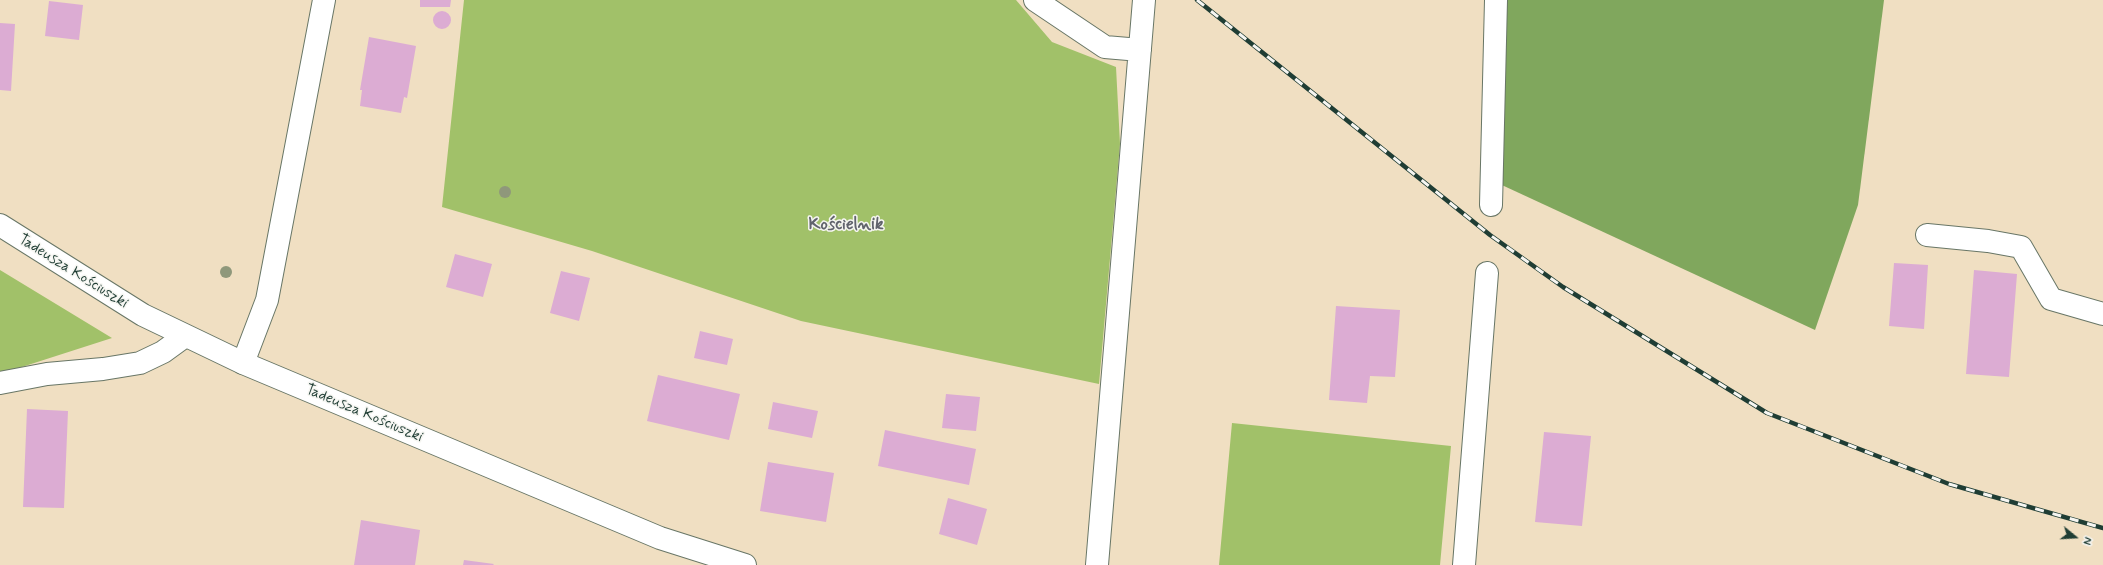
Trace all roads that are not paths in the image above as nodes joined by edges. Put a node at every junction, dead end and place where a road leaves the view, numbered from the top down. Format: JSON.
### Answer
{"nodes":[{"id":1,"x":324,"y":0,"type":"edge"},
{"id":2,"x":1035,"y":0,"type":"edge"},
{"id":3,"x":1144,"y":0,"type":"edge"},
{"id":4,"x":1496,"y":0,"type":"edge"},
{"id":5,"x":1140,"y":50,"type":"junction"},
{"id":6,"x":1491,"y":204,"type":"dead end"},
{"id":7,"x":0,"y":225,"type":"edge"},
{"id":8,"x":1927,"y":235,"type":"dead end"},
{"id":9,"x":1487,"y":273,"type":"dead end"},
{"id":10,"x":2103,"y":314,"type":"edge"},
{"id":11,"x":184,"y":336,"type":"junction"},
{"id":12,"x":243,"y":363,"type":"junction"},
{"id":13,"x":0,"y":383,"type":"edge"},
{"id":14,"x":745,"y":565,"type":"edge"},
{"id":15,"x":1097,"y":565,"type":"edge"},
{"id":16,"x":1464,"y":565,"type":"edge"}],
"edges":[{"from":1,"to":12,"type":"street"},
{"from":2,"to":5,"type":"street"},
{"from":3,"to":5,"type":"street"},
{"from":4,"to":6,"type":"street"},
{"from":5,"to":15,"type":"street"},
{"from":7,"to":11,"type":"street","name":"Tadeusza Kościuszki"},
{"from":8,"to":10,"type":"street"},
{"from":9,"to":16,"type":"street"},
{"from":11,"to":12,"type":"street","name":"Tadeusza Kościuszki"},
{"from":11,"to":13,"type":"street"},
{"from":12,"to":14,"type":"street","name":"Tadeusza Kościuszki"}]}
